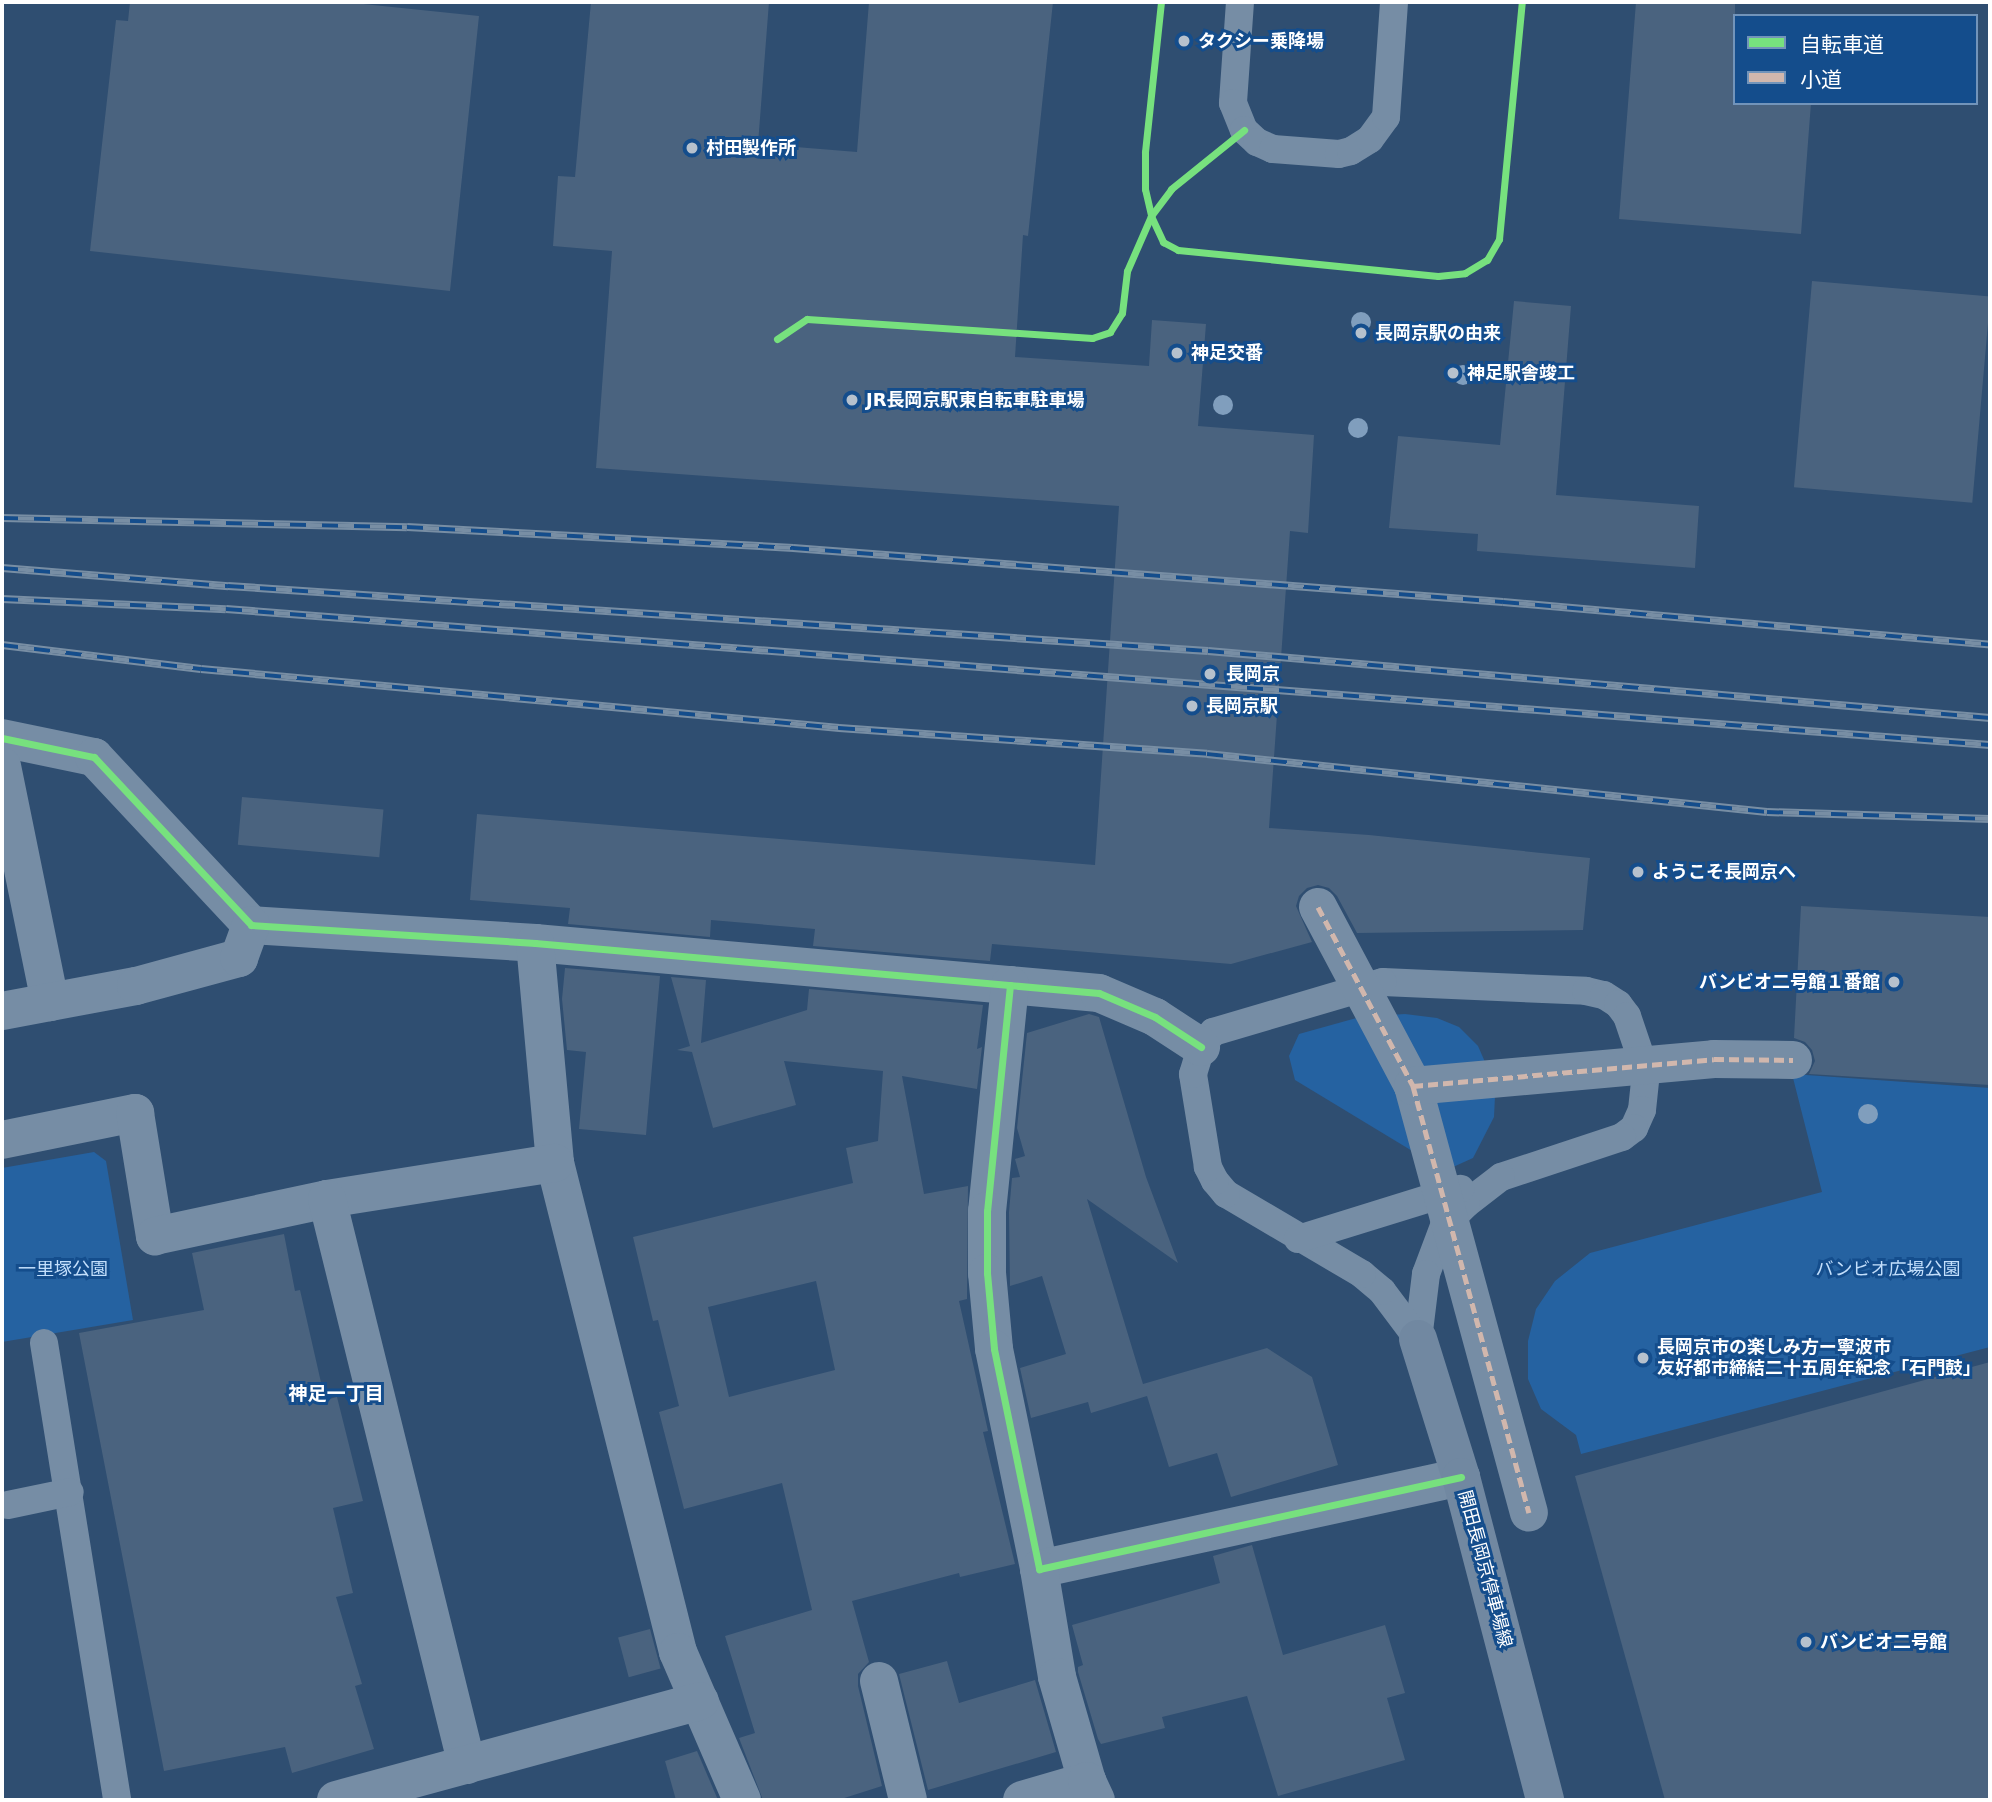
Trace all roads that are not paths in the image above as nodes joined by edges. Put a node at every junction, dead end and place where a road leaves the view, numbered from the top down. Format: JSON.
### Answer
{"nodes":[{"id":1,"x":1240,"y":2,"type":"edge"},
{"id":2,"x":1394,"y":2,"type":"edge"},
{"id":3,"x":2,"y":738,"type":"edge"},
{"id":4,"x":2,"y":766,"type":"edge"},
{"id":5,"x":1318,"y":907,"type":"dead end"},
{"id":6,"x":251,"y":925,"type":"junction"},
{"id":7,"x":535,"y":943,"type":"junction"},
{"id":8,"x":1010,"y":985,"type":"junction"},
{"id":9,"x":50,"y":1002,"type":"junction"},
{"id":10,"x":2,"y":1011,"type":"edge"},
{"id":11,"x":1201,"y":1046,"type":"junction"},
{"id":12,"x":1793,"y":1060,"type":"dead end"},
{"id":13,"x":1413,"y":1086,"type":"junction"},
{"id":14,"x":2,"y":1140,"type":"edge"},
{"id":15,"x":555,"y":1163,"type":"junction"},
{"id":16,"x":1501,"y":1177,"type":"junction"},
{"id":17,"x":327,"y":1199,"type":"junction"},
{"id":18,"x":1298,"y":1239,"type":"junction"},
{"id":19,"x":1418,"y":1339,"type":"junction"},
{"id":20,"x":44,"y":1343,"type":"dead end"},
{"id":21,"x":1461,"y":1476,"type":"junction"},
{"id":22,"x":70,"y":1492,"type":"junction"},
{"id":23,"x":9,"y":1505,"type":"dead end"},
{"id":24,"x":1529,"y":1513,"type":"dead end"},
{"id":25,"x":1038,"y":1569,"type":"junction"},
{"id":26,"x":879,"y":1681,"type":"dead end"},
{"id":27,"x":700,"y":1701,"type":"junction"},
{"id":28,"x":467,"y":1765,"type":"junction"},
{"id":29,"x":1091,"y":1790,"type":"edge"},
{"id":30,"x":117,"y":1800,"type":"edge"},
{"id":31,"x":336,"y":1800,"type":"edge"},
{"id":32,"x":741,"y":1800,"type":"edge"},
{"id":33,"x":908,"y":1800,"type":"edge"},
{"id":34,"x":1022,"y":1800,"type":"edge"},
{"id":35,"x":1545,"y":1800,"type":"edge"}],
"edges":[{"from":1,"to":2,"type":"lane"},
{"from":3,"to":6,"type":"street"},
{"from":4,"to":9,"type":"street"},
{"from":5,"to":13,"type":"street","bridge":true},
{"from":6,"to":7,"type":"street"},
{"from":6,"to":9,"type":"street"},
{"from":7,"to":8,"type":"street"},
{"from":7,"to":15,"type":"street"},
{"from":8,"to":11,"type":"street"},
{"from":8,"to":25,"type":"street"},
{"from":9,"to":10,"type":"street"},
{"from":11,"to":16,"type":"lane"},
{"from":11,"to":18,"type":"lane"},
{"from":12,"to":13,"type":"street","bridge":true},
{"from":13,"to":24,"type":"street","bridge":true},
{"from":14,"to":17,"type":"street"},
{"from":15,"to":17,"type":"street"},
{"from":15,"to":27,"type":"street"},
{"from":16,"to":18,"type":"lane"},
{"from":16,"to":19,"type":"lane"},
{"from":17,"to":28,"type":"street"},
{"from":18,"to":19,"type":"lane"},
{"from":19,"to":21,"type":"main road","name":"開田長岡京停車場線"},
{"from":20,"to":22,"type":"lane"},
{"from":21,"to":25,"type":"street"},
{"from":21,"to":35,"type":"main road","name":"開田長岡京停車場線"},
{"from":22,"to":23,"type":"lane"},
{"from":22,"to":30,"type":"lane"},
{"from":25,"to":29,"type":"street"},
{"from":26,"to":33,"type":"street"},
{"from":27,"to":28,"type":"street"},
{"from":27,"to":32,"type":"street"},
{"from":28,"to":31,"type":"street"},
{"from":29,"to":34,"type":"street"}]}
